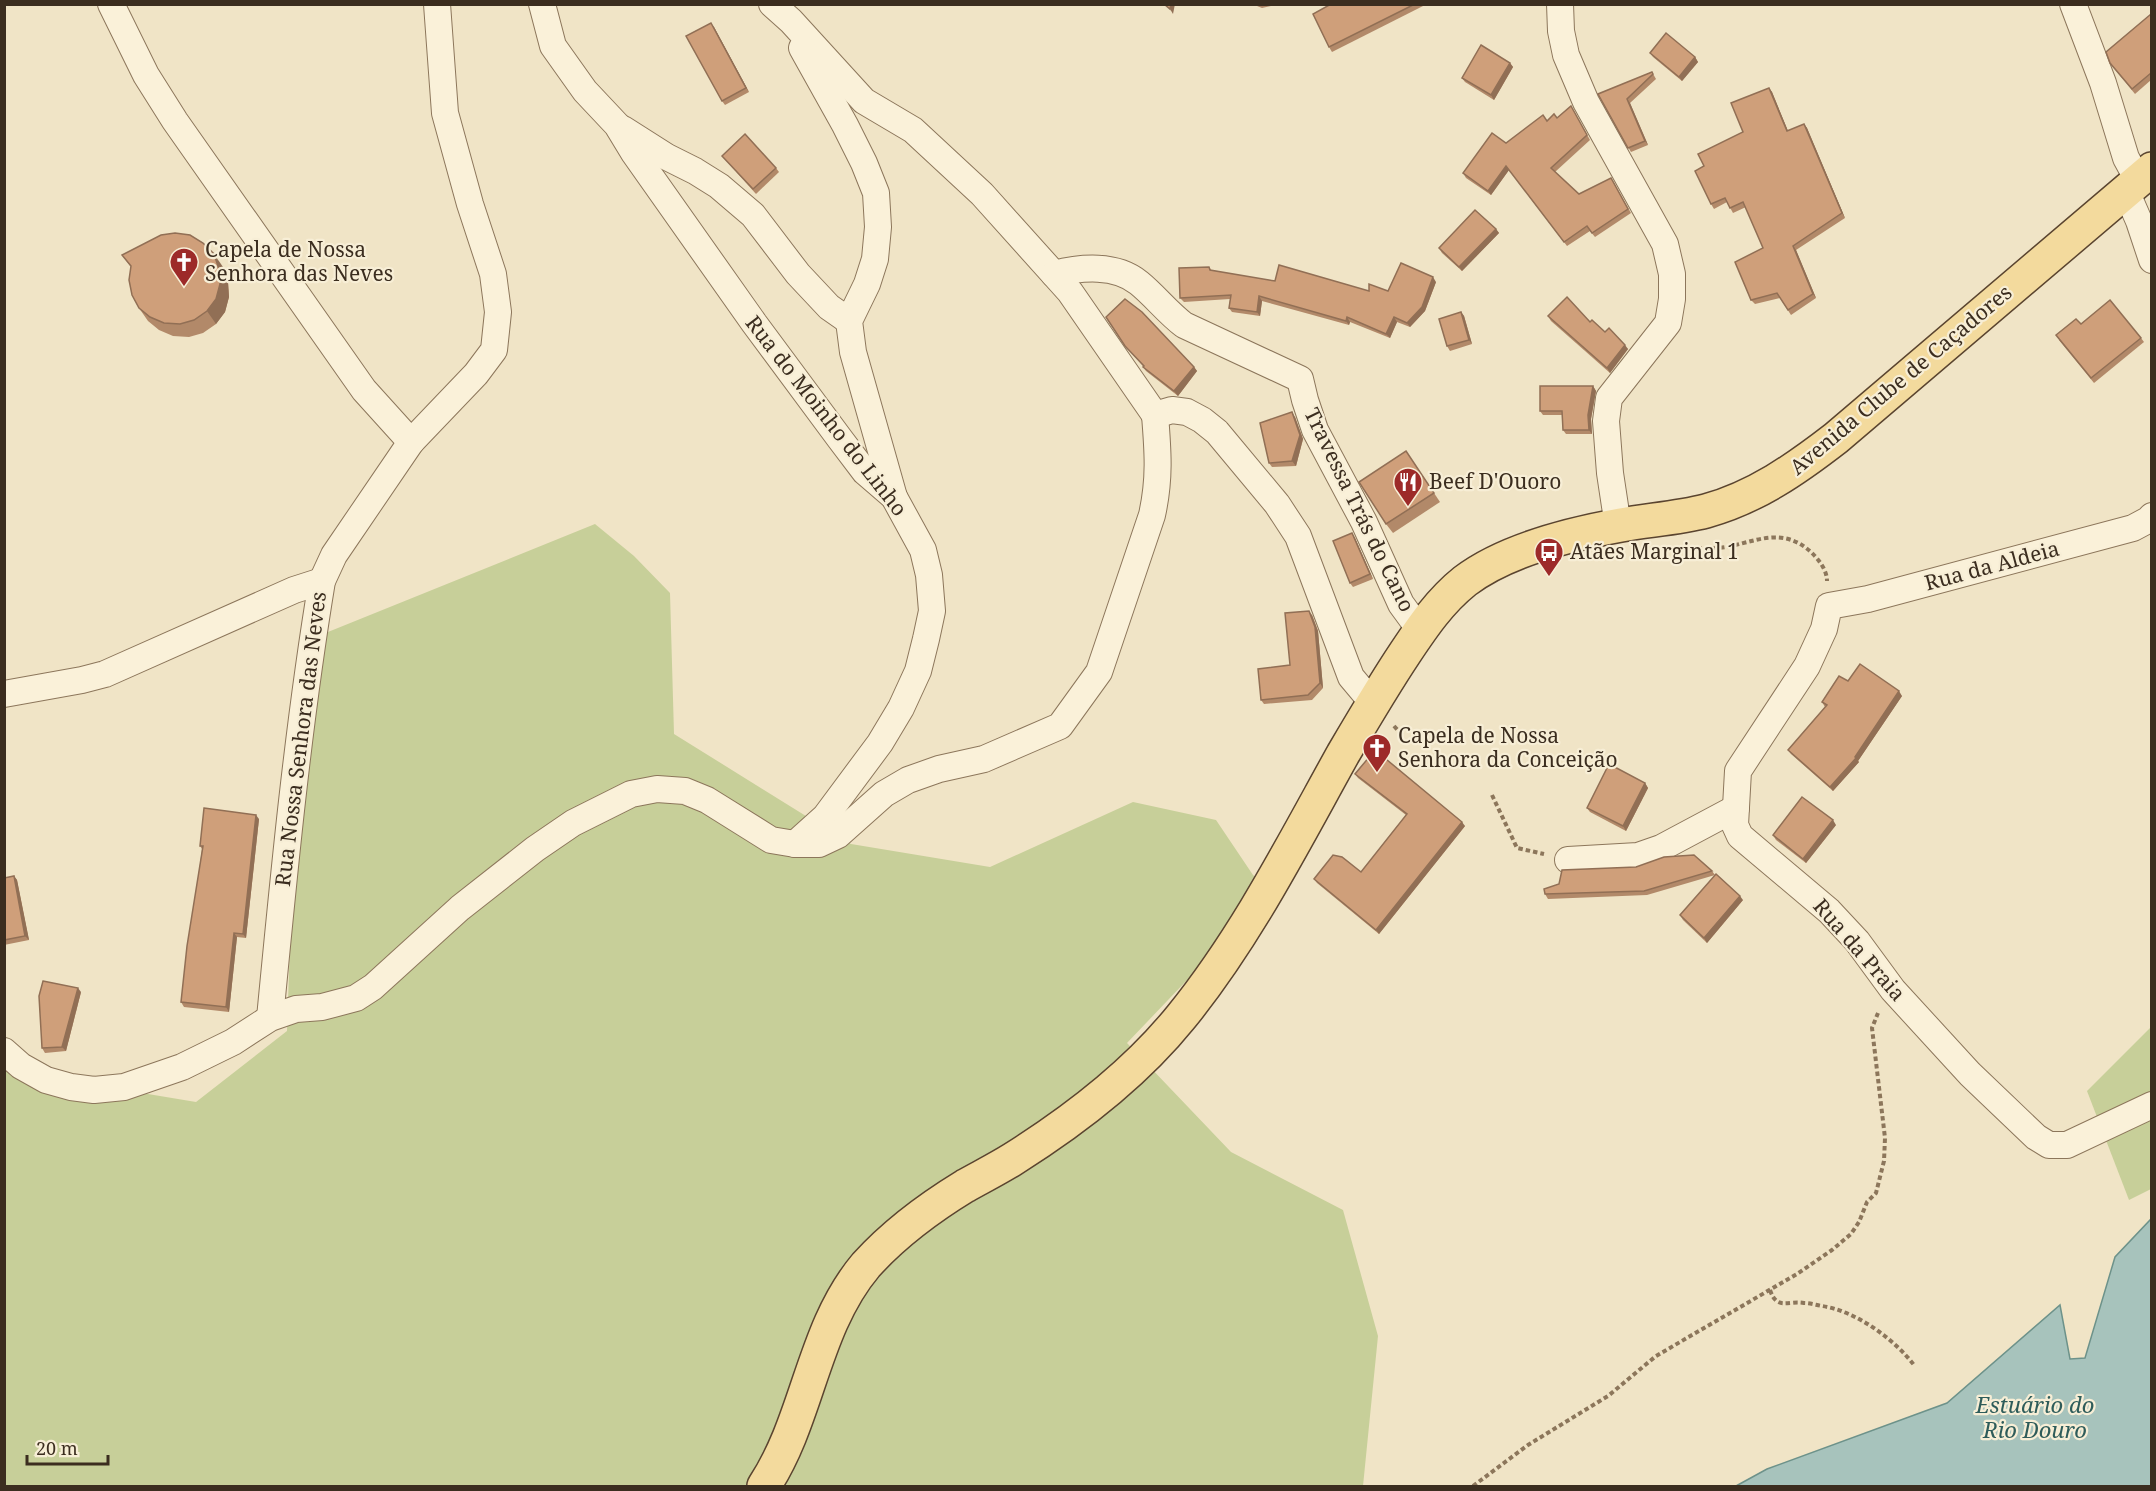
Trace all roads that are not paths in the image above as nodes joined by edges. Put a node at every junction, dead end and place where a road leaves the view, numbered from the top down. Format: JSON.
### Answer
{"nodes":[{"id":1,"x":111,"y":4,"type":"edge"},
{"id":2,"x":437,"y":4,"type":"edge"},
{"id":3,"x":542,"y":4,"type":"edge"},
{"id":4,"x":1560,"y":4,"type":"edge"},
{"id":5,"x":2073,"y":4,"type":"edge"},
{"id":6,"x":784,"y":10,"type":"edge"},
{"id":7,"x":617,"y":125,"type":"junction"},
{"id":8,"x":2139,"y":180,"type":"edge"},
{"id":9,"x":2151,"y":260,"type":"edge"},
{"id":10,"x":1054,"y":274,"type":"junction"},
{"id":11,"x":849,"y":321,"type":"junction"},
{"id":12,"x":1155,"y":415,"type":"junction"},
{"id":13,"x":411,"y":442,"type":"junction"},
{"id":14,"x":894,"y":498,"type":"junction"},
{"id":15,"x":2151,"y":516,"type":"edge"},
{"id":16,"x":1618,"y":526,"type":"junction"},
{"id":17,"x":322,"y":581,"type":"junction"},
{"id":18,"x":1829,"y":606,"type":"joint"},
{"id":19,"x":1420,"y":630,"type":"junction"},
{"id":20,"x":4,"y":693,"type":"edge"},
{"id":21,"x":1372,"y":702,"type":"junction"},
{"id":22,"x":1736,"y":807,"type":"junction"},
{"id":23,"x":795,"y":844,"type":"junction"},
{"id":24,"x":1568,"y":860,"type":"road end"},
{"id":25,"x":270,"y":1018,"type":"junction"},
{"id":26,"x":4,"y":1051,"type":"edge"},
{"id":27,"x":2151,"y":1106,"type":"edge"},
{"id":28,"x":764,"y":1486,"type":"edge"}],
"edges":[{"from":1,"to":13,"type":"street"},
{"from":2,"to":13,"type":"street","name":"Rua Nossa Senhora das Neves"},
{"from":3,"to":7,"type":"street","name":"Rua do Moinho do Linho"},
{"from":4,"to":16,"type":"street"},
{"from":5,"to":8,"type":"street"},
{"from":6,"to":10,"type":"street"},
{"from":6,"to":11,"type":"street"},
{"from":7,"to":11,"type":"street"},
{"from":7,"to":14,"type":"street","name":"Rua do Moinho do Linho"},
{"from":8,"to":9,"type":"street"},
{"from":8,"to":16,"type":"main road","name":"Avenida Clube de Caçadores"},
{"from":10,"to":12,"type":"street"},
{"from":10,"to":19,"type":"street","name":"Travessa Trás do Cano"},
{"from":11,"to":14,"type":"street"},
{"from":12,"to":21,"type":"street"},
{"from":12,"to":23,"type":"street"},
{"from":13,"to":17,"type":"street","name":"Rua Nossa Senhora das Neves"},
{"from":14,"to":23,"type":"street","name":"Rua do Moinho do Linho"},
{"from":15,"to":18,"type":"street","name":"Rua da Aldeia"},
{"from":16,"to":19,"type":"main road","name":"Avenida Clube de Caçadores"},
{"from":17,"to":20,"type":"street"},
{"from":17,"to":25,"type":"street","name":"Rua Nossa Senhora das Neves"},
{"from":18,"to":22,"type":"street","name":"Rua da Praia"},
{"from":19,"to":21,"type":"main road","name":"Avenida Clube de Caçadores"},
{"from":21,"to":28,"type":"main road","name":"Avenida Clube de Caçadores"},
{"from":22,"to":24,"type":"street"},
{"from":22,"to":27,"type":"street","name":"Rua da Praia"},
{"from":23,"to":25,"type":"street"},
{"from":25,"to":26,"type":"street"}]}
